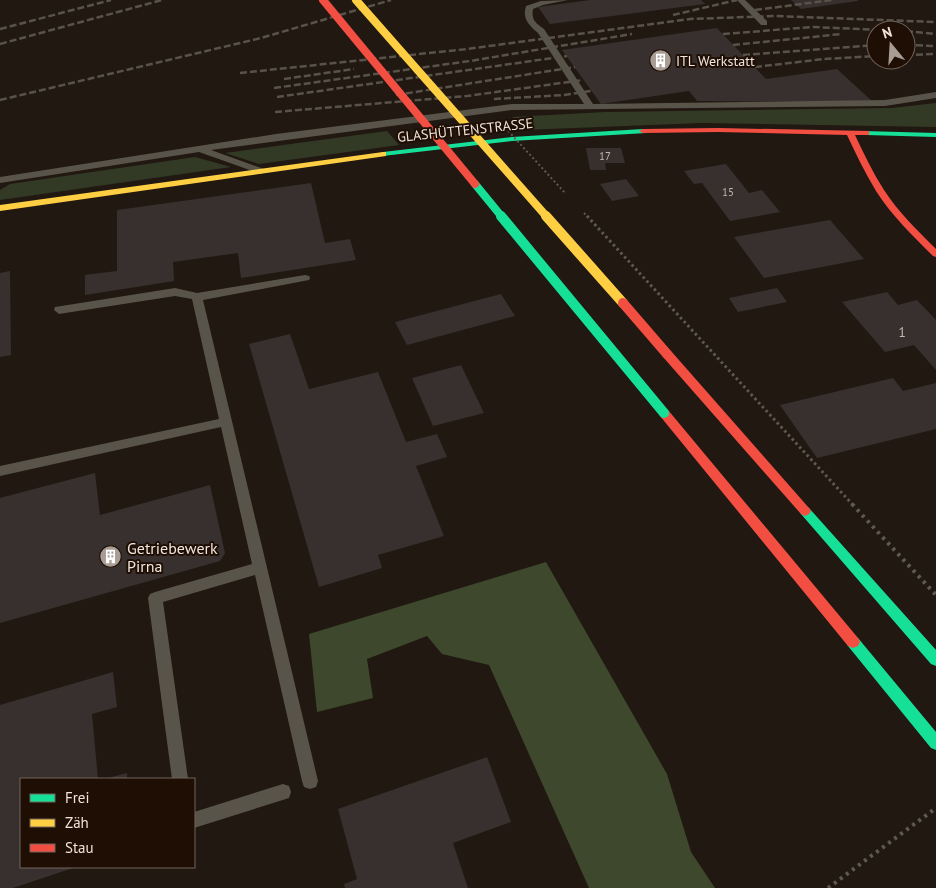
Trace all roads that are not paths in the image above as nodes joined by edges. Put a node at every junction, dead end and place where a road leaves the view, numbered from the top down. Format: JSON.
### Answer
{"nodes":[{"id":1,"x":323,"y":0,"type":"edge"},
{"id":2,"x":356,"y":0,"type":"edge"},
{"id":3,"x":564,"y":0,"type":"edge"},
{"id":4,"x":741,"y":0,"type":"edge"},
{"id":5,"x":764,"y":23,"type":"dead end"},
{"id":6,"x":936,"y":95,"type":"edge"},
{"id":7,"x":590,"y":106,"type":"junction"},
{"id":8,"x":850,"y":133,"type":"junction"},
{"id":9,"x":936,"y":135,"type":"edge"},
{"id":10,"x":200,"y":149,"type":"junction"},
{"id":11,"x":261,"y":171,"type":"junction"},
{"id":12,"x":1,"y":179,"type":"edge"},
{"id":13,"x":0,"y":208,"type":"edge"},
{"id":14,"x":936,"y":254,"type":"edge"},
{"id":15,"x":305,"y":278,"type":"dead end"},
{"id":16,"x":197,"y":297,"type":"junction"},
{"id":17,"x":59,"y":310,"type":"dead end"},
{"id":18,"x":225,"y":422,"type":"junction"},
{"id":19,"x":0,"y":471,"type":"edge"},
{"id":20,"x":259,"y":568,"type":"junction"},
{"id":21,"x":936,"y":660,"type":"edge"},
{"id":22,"x":936,"y":743,"type":"edge"},
{"id":23,"x":180,"y":778,"type":"edge"},
{"id":24,"x":310,"y":781,"type":"dead end"},
{"id":25,"x":283,"y":792,"type":"dead end"},
{"id":26,"x":195,"y":820,"type":"edge"}],
"edges":[{"from":1,"to":22,"type":"main road","bridge":true},
{"from":2,"to":21,"type":"main road","bridge":true},
{"from":3,"to":7,"type":"lane"},
{"from":4,"to":5,"type":"lane"},
{"from":6,"to":7,"type":"lane"},
{"from":7,"to":10,"type":"lane"},
{"from":8,"to":9,"type":"main road","name":"GLASHÜTTENSTRASSE"},
{"from":8,"to":11,"type":"main road","name":"GLASHÜTTENSTRASSE"},
{"from":8,"to":14,"type":"main road"},
{"from":10,"to":11,"type":"lane"},
{"from":10,"to":12,"type":"lane"},
{"from":11,"to":13,"type":"main road","name":"GLASHÜTTENSTRASSE"},
{"from":15,"to":16,"type":"lane"},
{"from":16,"to":17,"type":"lane"},
{"from":16,"to":18,"type":"lane"},
{"from":18,"to":19,"type":"lane"},
{"from":18,"to":20,"type":"lane"},
{"from":20,"to":23,"type":"lane"},
{"from":20,"to":24,"type":"lane"},
{"from":25,"to":26,"type":"lane"}]}
